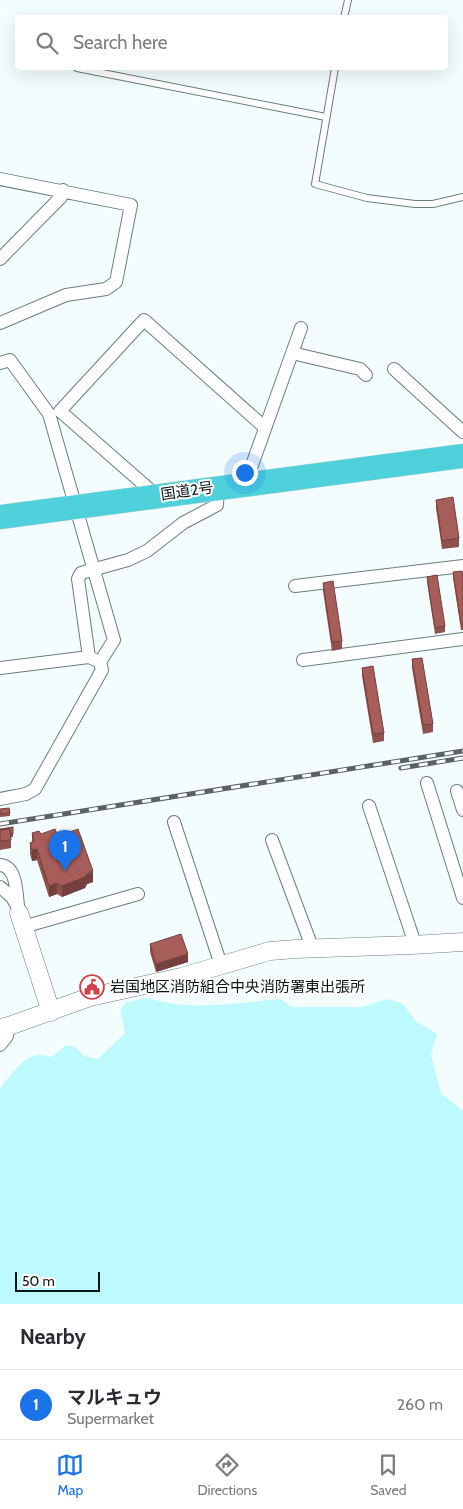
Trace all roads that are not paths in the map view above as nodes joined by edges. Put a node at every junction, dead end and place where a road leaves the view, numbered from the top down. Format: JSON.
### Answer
{"nodes":[{"id":1,"x":348,"y":0,"type":"edge"},
{"id":2,"x":345,"y":15,"type":"edge"},
{"id":3,"x":87,"y":70,"type":"edge"},
{"id":4,"x":335,"y":70,"type":"edge"},
{"id":5,"x":326,"y":117,"type":"junction"},
{"id":6,"x":0,"y":179,"type":"edge"},
{"id":7,"x":63,"y":190,"type":"junction"},
{"id":8,"x":463,"y":197,"type":"edge"},
{"id":9,"x":0,"y":260,"type":"edge"},
{"id":10,"x":0,"y":323,"type":"edge"},
{"id":11,"x":301,"y":328,"type":"dead end"},
{"id":12,"x":292,"y":353,"type":"junction"},
{"id":13,"x":0,"y":363,"type":"edge"},
{"id":14,"x":394,"y":369,"type":"dead end"},
{"id":15,"x":366,"y":375,"type":"dead end"},
{"id":16,"x":266,"y":426,"type":"junction"},
{"id":17,"x":463,"y":432,"type":"edge"},
{"id":18,"x":463,"y":456,"type":"edge"},
{"id":19,"x":247,"y":484,"type":"junction"},
{"id":20,"x":218,"y":487,"type":"junction"},
{"id":21,"x":157,"y":496,"type":"junction"},
{"id":22,"x":76,"y":508,"type":"junction"},
{"id":23,"x":0,"y":517,"type":"edge"},
{"id":24,"x":463,"y":566,"type":"edge"},
{"id":25,"x":94,"y":569,"type":"junction"},
{"id":26,"x":295,"y":586,"type":"dead end"},
{"id":27,"x":463,"y":639,"type":"edge"},
{"id":28,"x":95,"y":659,"type":"junction"},
{"id":29,"x":302,"y":660,"type":"dead end"},
{"id":30,"x":0,"y":668,"type":"edge"},
{"id":31,"x":428,"y":782,"type":"dead end"},
{"id":32,"x":457,"y":791,"type":"dead end"},
{"id":33,"x":0,"y":799,"type":"edge"},
{"id":34,"x":368,"y":806,"type":"dead end"},
{"id":35,"x":463,"y":810,"type":"edge"},
{"id":36,"x":174,"y":822,"type":"dead end"},
{"id":37,"x":272,"y":840,"type":"dead end"},
{"id":38,"x":0,"y":864,"type":"edge"},
{"id":39,"x":0,"y":887,"type":"edge"},
{"id":40,"x":138,"y":894,"type":"dead end"},
{"id":41,"x":463,"y":898,"type":"edge"},
{"id":42,"x":21,"y":920,"type":"junction"},
{"id":43,"x":463,"y":942,"type":"edge"},
{"id":44,"x":412,"y":945,"type":"junction"},
{"id":45,"x":309,"y":948,"type":"junction"},
{"id":46,"x":221,"y":965,"type":"junction"},
{"id":47,"x":51,"y":1012,"type":"junction"},
{"id":48,"x":4,"y":1027,"type":"edge"},
{"id":49,"x":0,"y":1045,"type":"edge"}],
"edges":[{"from":1,"to":2,"type":"lane"},
{"from":3,"to":5,"type":"lane"},
{"from":4,"to":5,"type":"lane"},
{"from":5,"to":8,"type":"lane"},
{"from":6,"to":7,"type":"street"},
{"from":7,"to":9,"type":"street"},
{"from":7,"to":10,"type":"street"},
{"from":11,"to":12,"type":"street"},
{"from":12,"to":15,"type":"street"},
{"from":12,"to":16,"type":"street"},
{"from":13,"to":22,"type":"street"},
{"from":14,"to":17,"type":"street"},
{"from":16,"to":19,"type":"street"},
{"from":16,"to":21,"type":"street"},
{"from":18,"to":19,"type":"highway","name":"国道2号"},
{"from":19,"to":20,"type":"highway","name":"国道2号"},
{"from":20,"to":21,"type":"highway","name":"国道2号"},
{"from":20,"to":25,"type":"street"},
{"from":21,"to":22,"type":"highway","name":"国道2号"},
{"from":22,"to":23,"type":"highway","name":"国道2号"},
{"from":22,"to":25,"type":"street"},
{"from":24,"to":26,"type":"street"},
{"from":25,"to":28,"type":"street"},
{"from":25,"to":28,"type":"street"},
{"from":27,"to":29,"type":"street"},
{"from":28,"to":30,"type":"street"},
{"from":28,"to":33,"type":"street"},
{"from":31,"to":41,"type":"street"},
{"from":32,"to":35,"type":"street"},
{"from":34,"to":44,"type":"street"},
{"from":36,"to":46,"type":"street"},
{"from":37,"to":45,"type":"street"},
{"from":38,"to":42,"type":"street"},
{"from":39,"to":42,"type":"street"},
{"from":40,"to":42,"type":"street"},
{"from":42,"to":47,"type":"street"},
{"from":43,"to":44,"type":"street"},
{"from":44,"to":45,"type":"street"},
{"from":45,"to":46,"type":"street"},
{"from":46,"to":47,"type":"street"},
{"from":47,"to":48,"type":"street"},
{"from":48,"to":49,"type":"street"}]}
